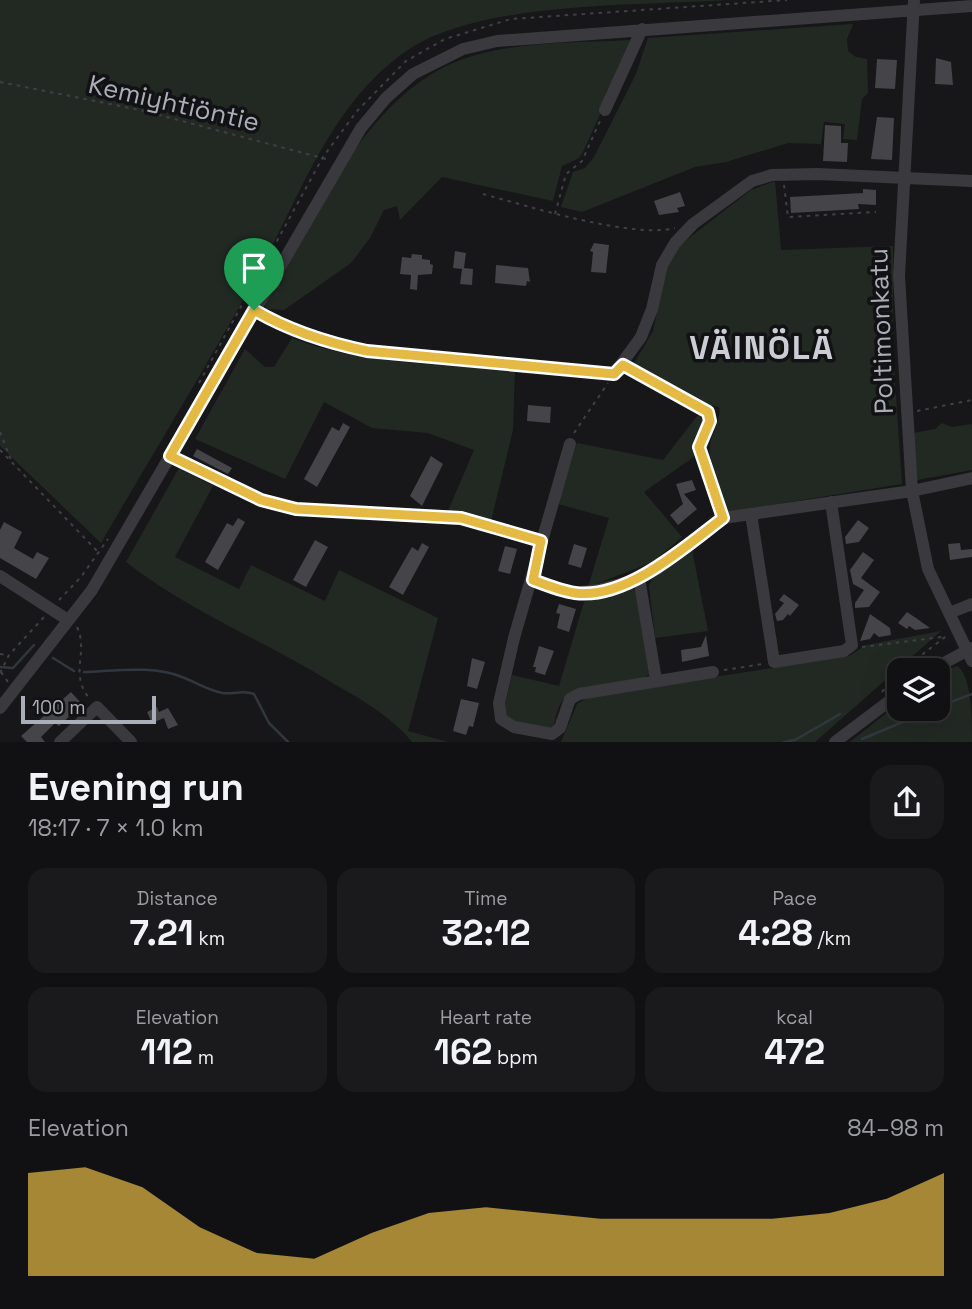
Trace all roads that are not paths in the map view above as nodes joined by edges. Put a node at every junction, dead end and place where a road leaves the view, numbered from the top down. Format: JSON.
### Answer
{"nodes":[{"id":1,"x":914,"y":5,"type":"edge"},
{"id":2,"x":972,"y":6,"type":"edge"},
{"id":3,"x":642,"y":29,"type":"junction"},
{"id":4,"x":605,"y":110,"type":"road end"},
{"id":5,"x":903,"y":177,"type":"junction"},
{"id":6,"x":972,"y":181,"type":"edge"},
{"id":7,"x":254,"y":310,"type":"junction"},
{"id":8,"x":570,"y":444,"type":"road end"},
{"id":9,"x":170,"y":456,"type":"junction"},
{"id":10,"x":972,"y":478,"type":"edge"},
{"id":11,"x":912,"y":491,"type":"junction"},
{"id":12,"x":831,"y":502,"type":"junction"},
{"id":13,"x":751,"y":514,"type":"junction"},
{"id":14,"x":435,"y":517,"type":"road end"},
{"id":15,"x":0,"y":576,"type":"edge"},
{"id":16,"x":639,"y":578,"type":"junction"},
{"id":17,"x":533,"y":580,"type":"junction"},
{"id":18,"x":972,"y":604,"type":"edge"},
{"id":19,"x":949,"y":613,"type":"junction"},
{"id":20,"x":68,"y":620,"type":"junction"},
{"id":21,"x":970,"y":653,"type":"edge"},
{"id":22,"x":950,"y":662,"type":"edge"},
{"id":23,"x":713,"y":672,"type":"road end"},
{"id":24,"x":656,"y":680,"type":"junction"},
{"id":25,"x":887,"y":703,"type":"edge"},
{"id":26,"x":0,"y":708,"type":"edge"},
{"id":27,"x":60,"y":742,"type":"edge"},
{"id":28,"x":131,"y":742,"type":"edge"},
{"id":29,"x":835,"y":742,"type":"edge"}],
"edges":[{"from":1,"to":2,"type":"street"},
{"from":1,"to":3,"type":"street"},
{"from":1,"to":5,"type":"street","name":"Poltimonkatu"},
{"from":3,"to":4,"type":"street"},
{"from":3,"to":7,"type":"street"},
{"from":5,"to":6,"type":"street"},
{"from":5,"to":7,"type":"street"},
{"from":5,"to":11,"type":"street","name":"Poltimonkatu"},
{"from":7,"to":9,"type":"street"},
{"from":8,"to":17,"type":"street"},
{"from":9,"to":14,"type":"street"},
{"from":9,"to":20,"type":"street"},
{"from":10,"to":11,"type":"street"},
{"from":11,"to":12,"type":"street"},
{"from":11,"to":19,"type":"street","name":"Poltimonkatu"},
{"from":12,"to":13,"type":"street"},
{"from":12,"to":13,"type":"street"},
{"from":13,"to":16,"type":"street"},
{"from":15,"to":20,"type":"street"},
{"from":16,"to":17,"type":"street"},
{"from":16,"to":24,"type":"street"},
{"from":17,"to":24,"type":"street"},
{"from":18,"to":19,"type":"street"},
{"from":19,"to":21,"type":"street","name":"Poltimonkatu"},
{"from":20,"to":26,"type":"street"},
{"from":21,"to":22,"type":"street"},
{"from":23,"to":24,"type":"street"},
{"from":25,"to":29,"type":"street"},
{"from":27,"to":28,"type":"street"}]}
